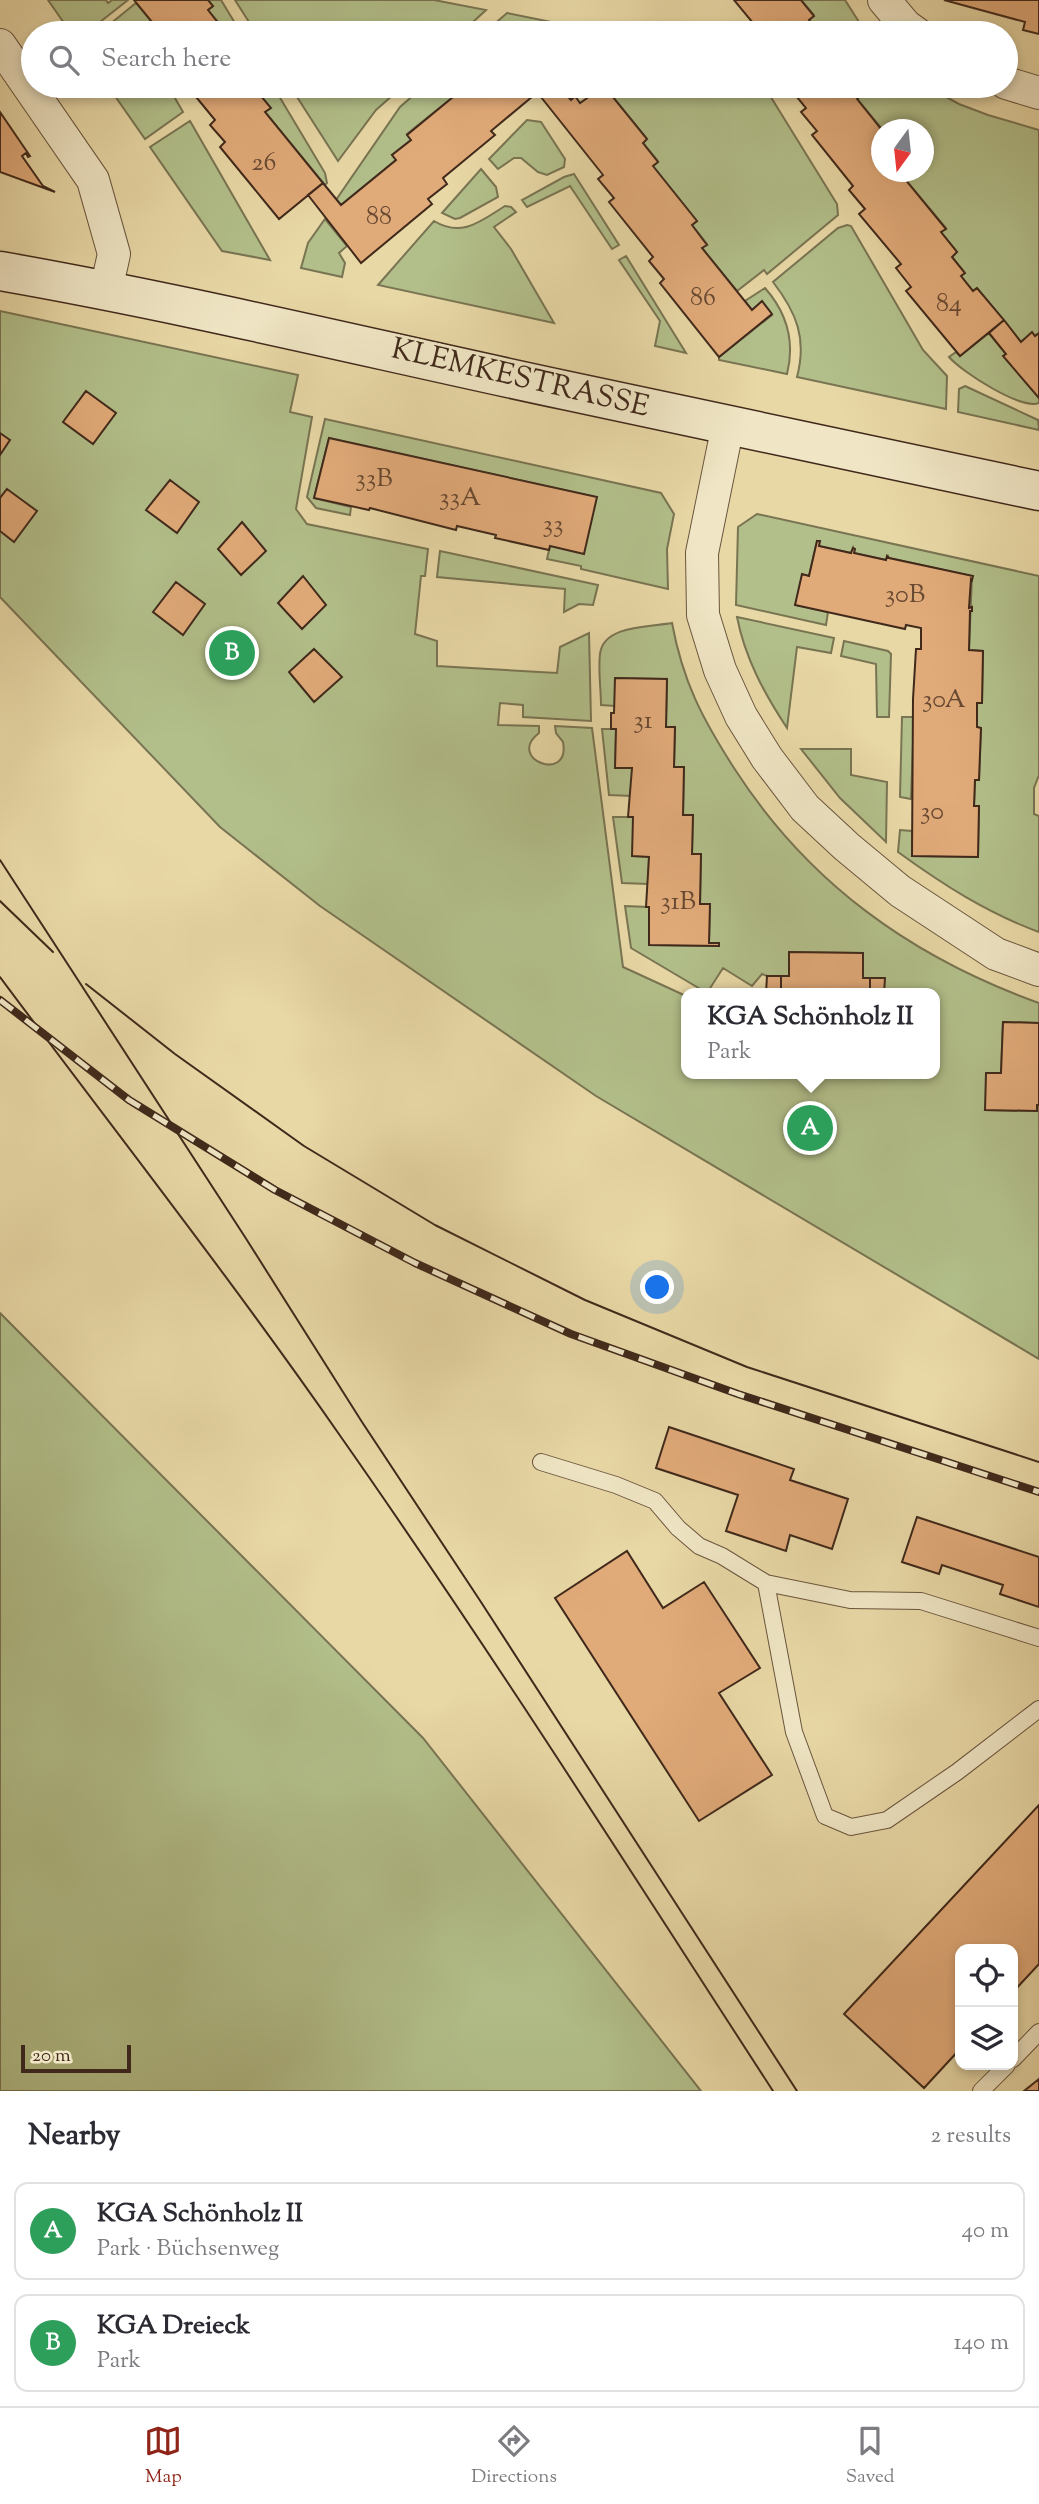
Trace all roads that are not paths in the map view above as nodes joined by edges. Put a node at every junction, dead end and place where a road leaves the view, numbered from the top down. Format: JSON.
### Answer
{"nodes":[{"id":1,"x":884,"y":0,"type":"edge"},
{"id":2,"x":902,"y":21,"type":"edge"},
{"id":3,"x":0,"y":45,"type":"edge"},
{"id":4,"x":21,"y":75,"type":"edge"},
{"id":5,"x":1018,"y":87,"type":"edge"},
{"id":6,"x":1039,"y":93,"type":"edge"},
{"id":7,"x":37,"y":98,"type":"edge"},
{"id":8,"x":0,"y":271,"type":"edge"},
{"id":9,"x":106,"y":290,"type":"junction"},
{"id":10,"x":727,"y":425,"type":"junction"},
{"id":11,"x":1039,"y":491,"type":"edge"},
{"id":12,"x":1039,"y":970,"type":"edge"},
{"id":13,"x":541,"y":1462,"type":"dead end"},
{"id":14,"x":766,"y":1583,"type":"junction"},
{"id":15,"x":1039,"y":1638,"type":"edge"},
{"id":16,"x":1039,"y":1709,"type":"edge"},
{"id":17,"x":1039,"y":2032,"type":"edge"},
{"id":18,"x":1018,"y":2054,"type":"edge"},
{"id":19,"x":1002,"y":2070,"type":"edge"},
{"id":20,"x":981,"y":2091,"type":"edge"}],
"edges":[{"from":1,"to":2,"type":"street"},
{"from":3,"to":4,"type":"street"},
{"from":5,"to":6,"type":"street"},
{"from":7,"to":9,"type":"street"},
{"from":8,"to":9,"type":"street","name":"KLEMKESTRASSE"},
{"from":9,"to":10,"type":"street","name":"KLEMKESTRASSE"},
{"from":10,"to":11,"type":"street","name":"KLEMKESTRASSE"},
{"from":10,"to":12,"type":"street"},
{"from":13,"to":14,"type":"lane"},
{"from":14,"to":15,"type":"lane"},
{"from":14,"to":16,"type":"lane"},
{"from":17,"to":18,"type":"lane"},
{"from":19,"to":20,"type":"lane"}]}
